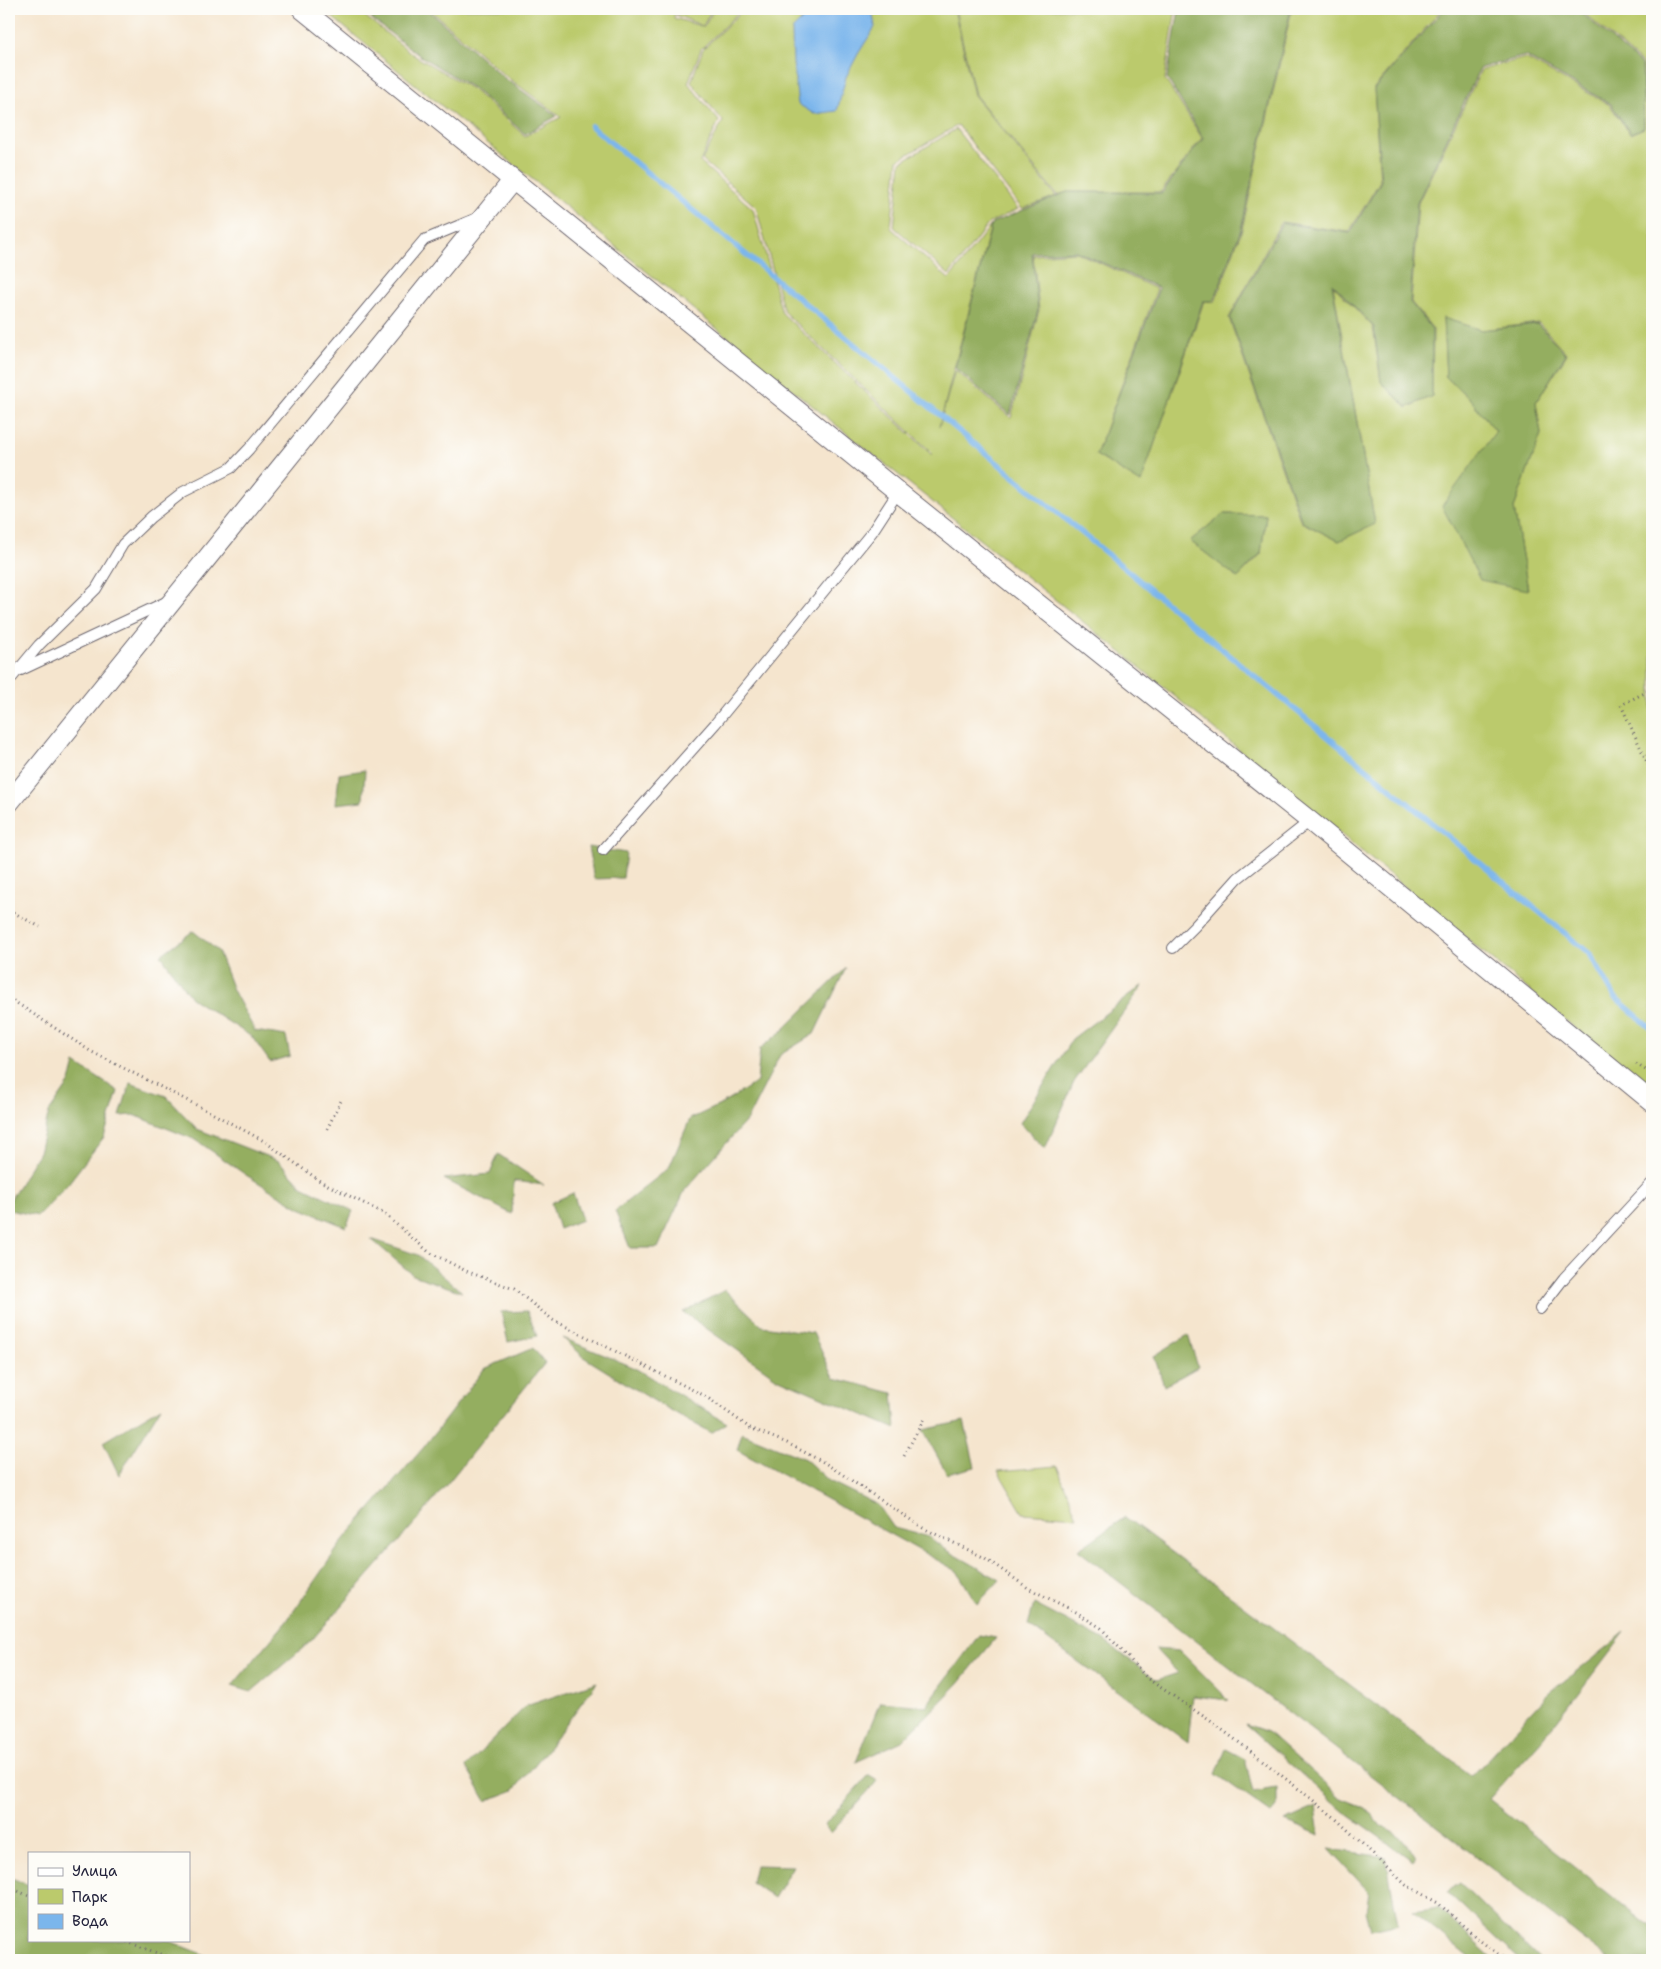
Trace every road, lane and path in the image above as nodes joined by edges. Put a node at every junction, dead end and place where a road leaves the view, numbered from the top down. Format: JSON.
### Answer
{"nodes":[{"id":1,"x":302,"y":9,"type":"edge"},
{"id":2,"x":513,"y":180,"type":"junction"},
{"id":3,"x":483,"y":216,"type":"junction"},
{"id":4,"x":898,"y":492,"type":"junction"},
{"id":5,"x":174,"y":598,"type":"junction"},
{"id":6,"x":17,"y":672,"type":"junction"},
{"id":7,"x":9,"y":681,"type":"edge"},
{"id":8,"x":1652,"y":689,"type":"edge"},
{"id":9,"x":1652,"y":773,"type":"edge"},
{"id":10,"x":9,"y":803,"type":"edge"},
{"id":11,"x":1310,"y":821,"type":"junction"},
{"id":12,"x":604,"y":850,"type":"dead end"},
{"id":13,"x":9,"y":910,"type":"edge"},
{"id":14,"x":40,"y":927,"type":"dead end"},
{"id":15,"x":1173,"y":948,"type":"dead end"},
{"id":16,"x":9,"y":998,"type":"edge"},
{"id":17,"x":342,"y":1101,"type":"dead end"},
{"id":18,"x":1652,"y":1102,"type":"edge"},
{"id":19,"x":326,"y":1129,"type":"dead end"},
{"id":20,"x":1652,"y":1182,"type":"edge"},
{"id":21,"x":1540,"y":1310,"type":"dead end"},
{"id":22,"x":924,"y":1419,"type":"dead end"},
{"id":23,"x":904,"y":1456,"type":"dead end"},
{"id":24,"x":9,"y":1887,"type":"edge"},
{"id":25,"x":28,"y":1896,"type":"edge"},
{"id":26,"x":127,"y":1942,"type":"edge"},
{"id":27,"x":176,"y":1960,"type":"edge"},
{"id":28,"x":1506,"y":1960,"type":"edge"}],
"edges":[{"from":1,"to":2,"type":"street"},
{"from":2,"to":3,"type":"street"},
{"from":2,"to":4,"type":"street"},
{"from":3,"to":5,"type":"street"},
{"from":3,"to":6,"type":"lane"},
{"from":4,"to":11,"type":"street"},
{"from":4,"to":12,"type":"lane"},
{"from":5,"to":6,"type":"lane"},
{"from":5,"to":10,"type":"street"},
{"from":6,"to":7,"type":"lane"},
{"from":8,"to":9,"type":"path"},
{"from":11,"to":15,"type":"lane"},
{"from":11,"to":18,"type":"street"},
{"from":13,"to":14,"type":"path"},
{"from":16,"to":28,"type":"path"},
{"from":17,"to":19,"type":"path"},
{"from":20,"to":21,"type":"lane"},
{"from":22,"to":23,"type":"path"},
{"from":24,"to":25,"type":"path"},
{"from":26,"to":27,"type":"path"}]}
